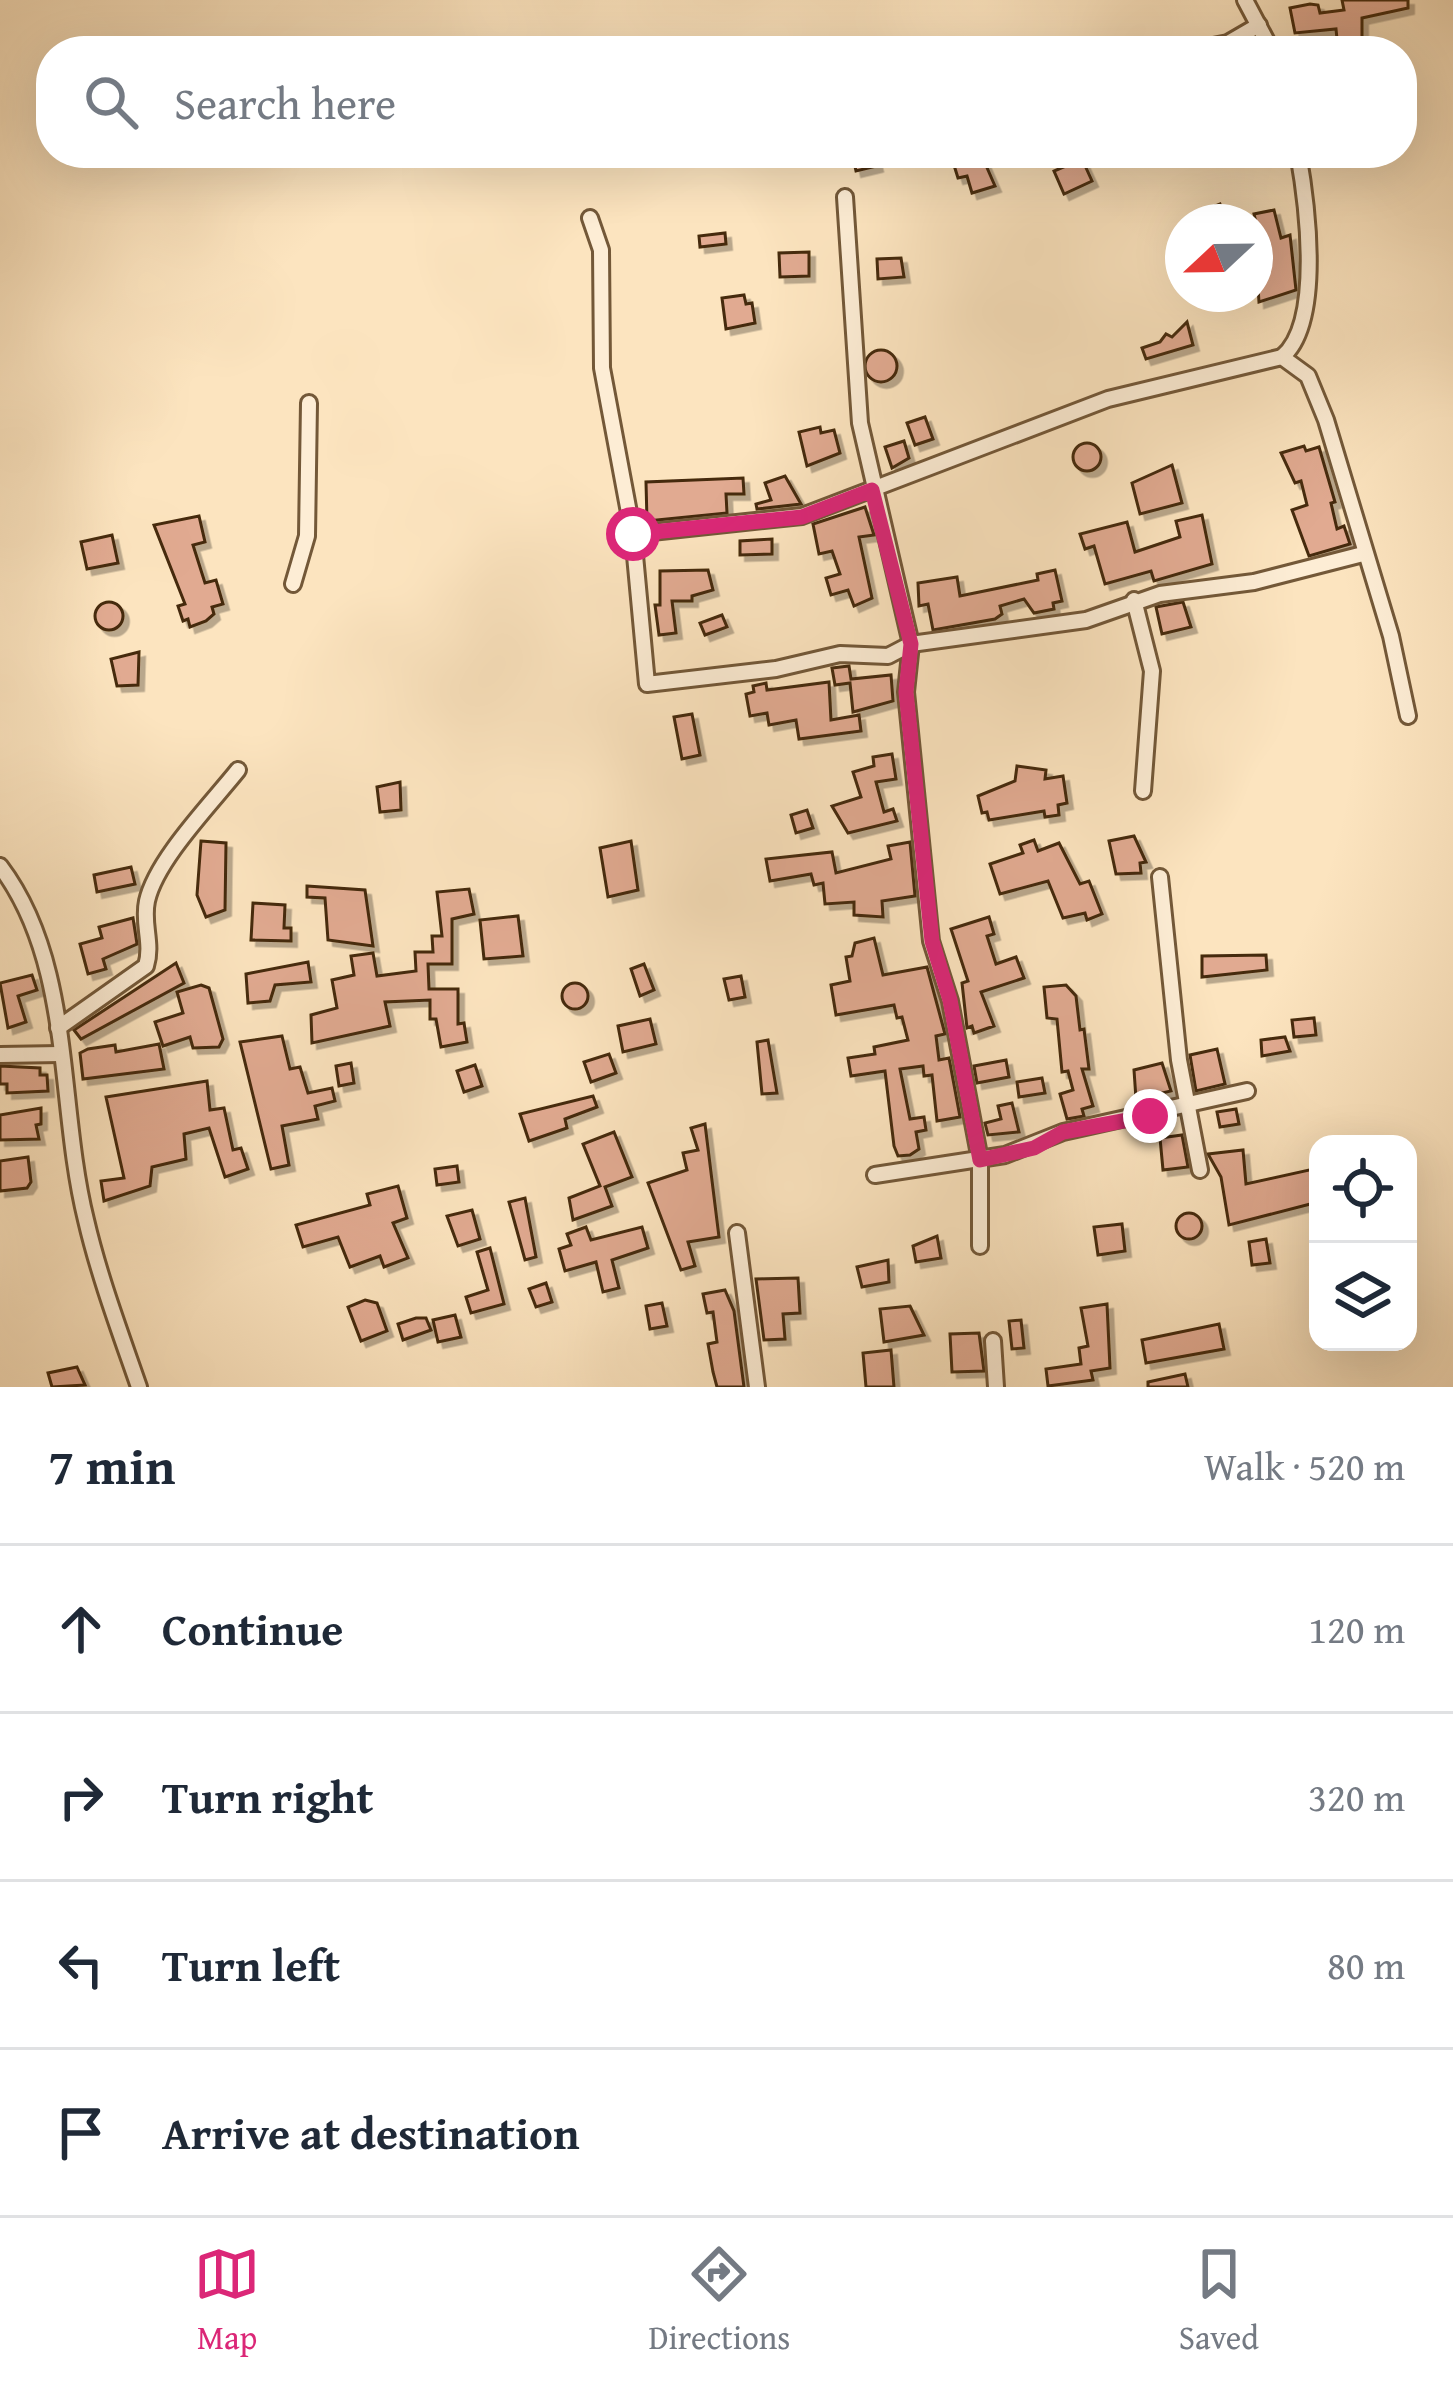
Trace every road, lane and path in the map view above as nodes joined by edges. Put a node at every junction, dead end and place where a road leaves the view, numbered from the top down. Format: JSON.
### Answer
{"nodes":[{"id":1,"x":1245,"y":0,"type":"edge"},
{"id":2,"x":1259,"y":25,"type":"junction"},
{"id":3,"x":1240,"y":36,"type":"edge"},
{"id":4,"x":1264,"y":36,"type":"edge"},
{"id":5,"x":1299,"y":168,"type":"edge"},
{"id":6,"x":845,"y":197,"type":"dead end"},
{"id":7,"x":590,"y":218,"type":"dead end"},
{"id":8,"x":1282,"y":357,"type":"junction"},
{"id":9,"x":309,"y":403,"type":"dead end"},
{"id":10,"x":872,"y":490,"type":"junction"},
{"id":11,"x":633,"y":534,"type":"junction"},
{"id":12,"x":1364,"y":554,"type":"junction"},
{"id":13,"x":293,"y":584,"type":"dead end"},
{"id":14,"x":1134,"y":600,"type":"junction"},
{"id":15,"x":911,"y":644,"type":"junction"},
{"id":16,"x":1408,"y":716,"type":"dead end"},
{"id":17,"x":238,"y":770,"type":"dead end"},
{"id":18,"x":1143,"y":791,"type":"dead end"},
{"id":19,"x":0,"y":866,"type":"edge"},
{"id":20,"x":1160,"y":877,"type":"dead end"},
{"id":21,"x":58,"y":1028,"type":"junction"},
{"id":22,"x":60,"y":1054,"type":"junction"},
{"id":23,"x":0,"y":1055,"type":"edge"},
{"id":24,"x":1247,"y":1091,"type":"dead end"},
{"id":25,"x":1188,"y":1103,"type":"junction"},
{"id":26,"x":980,"y":1160,"type":"junction"},
{"id":27,"x":1200,"y":1171,"type":"dead end"},
{"id":28,"x":875,"y":1175,"type":"dead end"},
{"id":29,"x":737,"y":1233,"type":"dead end"},
{"id":30,"x":980,"y":1246,"type":"dead end"},
{"id":31,"x":993,"y":1340,"type":"dead end"},
{"id":32,"x":139,"y":1387,"type":"edge"},
{"id":33,"x":758,"y":1387,"type":"edge"},
{"id":34,"x":996,"y":1387,"type":"edge"}],
"edges":[{"from":1,"to":2,"type":"street"},
{"from":2,"to":3,"type":"street"},
{"from":2,"to":4,"type":"street"},
{"from":5,"to":8,"type":"street"},
{"from":6,"to":10,"type":"street"},
{"from":7,"to":11,"type":"street"},
{"from":8,"to":10,"type":"street"},
{"from":8,"to":12,"type":"street"},
{"from":9,"to":13,"type":"street"},
{"from":10,"to":11,"type":"street"},
{"from":10,"to":15,"type":"street"},
{"from":11,"to":15,"type":"street"},
{"from":12,"to":14,"type":"street"},
{"from":12,"to":16,"type":"street"},
{"from":14,"to":15,"type":"street"},
{"from":14,"to":18,"type":"street"},
{"from":15,"to":26,"type":"street"},
{"from":17,"to":21,"type":"street"},
{"from":19,"to":21,"type":"street"},
{"from":20,"to":25,"type":"street"},
{"from":21,"to":22,"type":"street"},
{"from":22,"to":23,"type":"street"},
{"from":22,"to":32,"type":"street"},
{"from":24,"to":25,"type":"street"},
{"from":25,"to":26,"type":"street"},
{"from":25,"to":27,"type":"street"},
{"from":26,"to":28,"type":"street"},
{"from":26,"to":30,"type":"street"},
{"from":29,"to":33,"type":"street"},
{"from":31,"to":34,"type":"street"}]}
